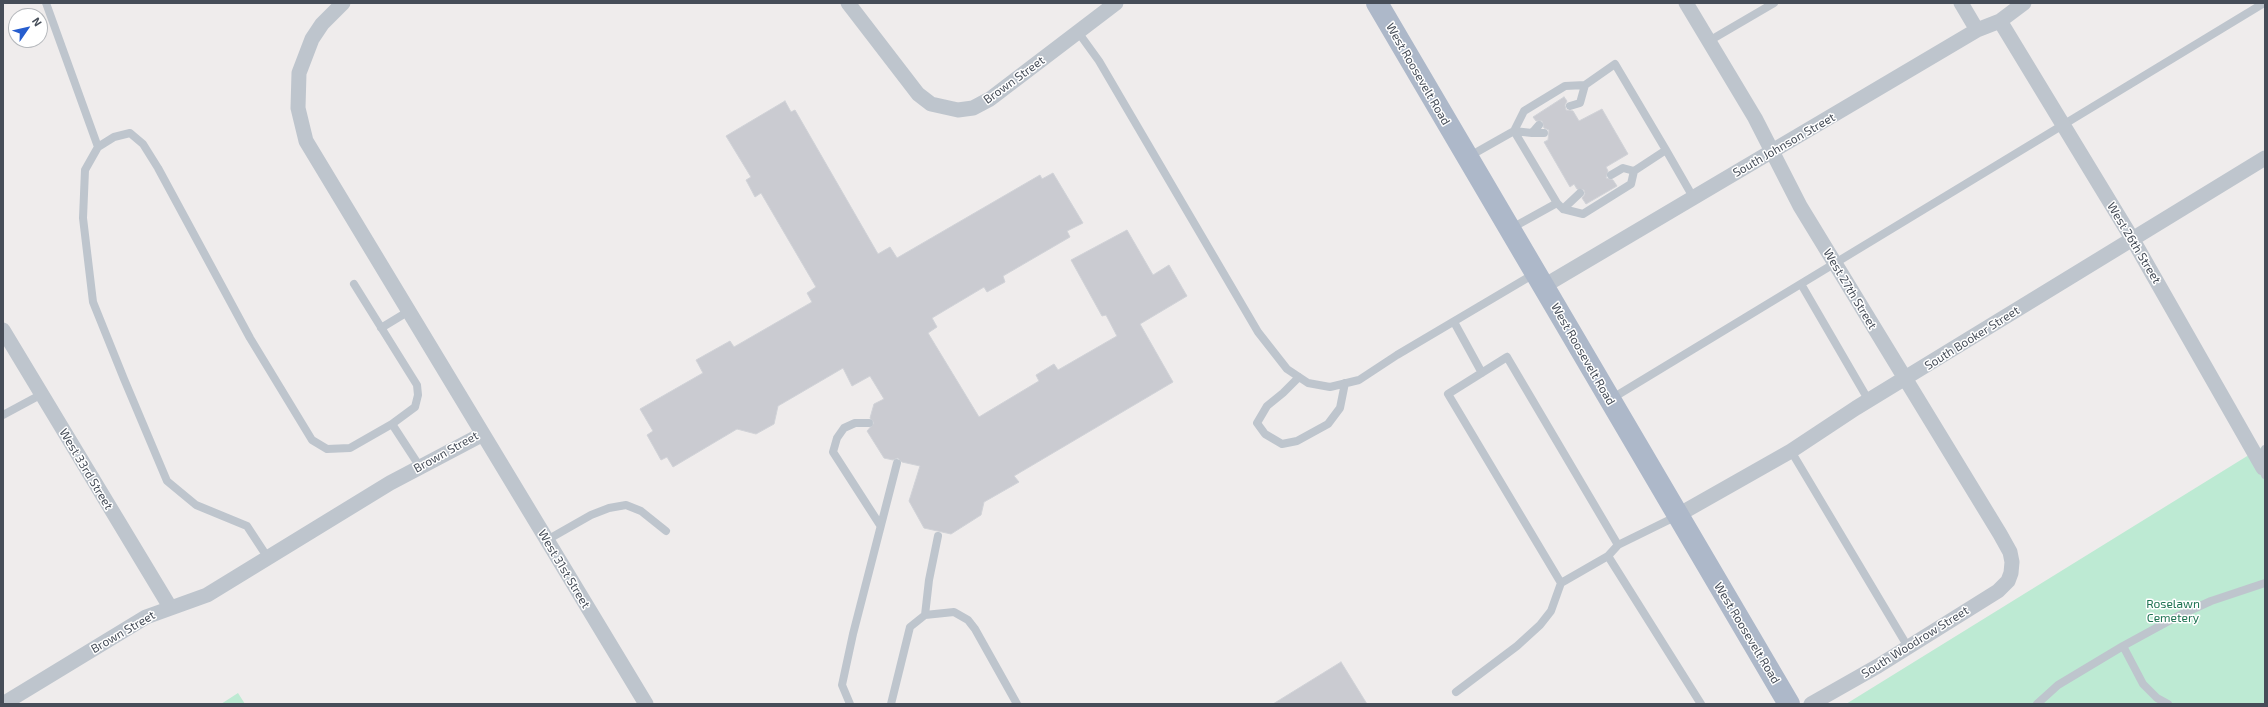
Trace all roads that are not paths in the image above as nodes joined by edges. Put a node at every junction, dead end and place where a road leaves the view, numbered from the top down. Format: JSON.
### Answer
{"nodes":[{"id":1,"x":46,"y":3,"type":"edge"},
{"id":2,"x":343,"y":3,"type":"edge"},
{"id":3,"x":848,"y":3,"type":"edge"},
{"id":4,"x":1116,"y":3,"type":"edge"},
{"id":5,"x":1377,"y":3,"type":"edge"},
{"id":6,"x":1686,"y":3,"type":"edge"},
{"id":7,"x":1774,"y":3,"type":"edge"},
{"id":8,"x":1961,"y":3,"type":"edge"},
{"id":9,"x":2024,"y":3,"type":"edge"},
{"id":10,"x":2264,"y":3,"type":"edge"},
{"id":11,"x":2000,"y":21,"type":"junction"},
{"id":12,"x":1977,"y":30,"type":"junction"},
{"id":13,"x":1078,"y":32,"type":"junction"},
{"id":14,"x":1709,"y":41,"type":"junction"},
{"id":15,"x":1585,"y":85,"type":"junction"},
{"id":16,"x":1573,"y":110,"type":"dead end"},
{"id":17,"x":1539,"y":125,"type":"dead end"},
{"id":18,"x":2063,"y":125,"type":"junction"},
{"id":19,"x":1514,"y":131,"type":"junction"},
{"id":20,"x":1532,"y":133,"type":"junction"},
{"id":21,"x":1544,"y":133,"type":"dead end"},
{"id":22,"x":98,"y":147,"type":"junction"},
{"id":23,"x":1666,"y":150,"type":"junction"},
{"id":24,"x":1772,"y":152,"type":"junction"},
{"id":25,"x":1467,"y":157,"type":"junction"},
{"id":26,"x":2265,"y":158,"type":"edge"},
{"id":27,"x":1634,"y":171,"type":"junction"},
{"id":28,"x":1611,"y":175,"type":"dead end"},
{"id":29,"x":1580,"y":194,"type":"dead end"},
{"id":30,"x":1693,"y":197,"type":"junction"},
{"id":31,"x":1556,"y":203,"type":"junction"},
{"id":32,"x":1563,"y":209,"type":"junction"},
{"id":33,"x":1509,"y":229,"type":"junction"},
{"id":34,"x":2133,"y":240,"type":"junction"},
{"id":35,"x":1835,"y":264,"type":"junction"},
{"id":36,"x":1540,"y":280,"type":"junction"},
{"id":37,"x":354,"y":284,"type":"dead end"},
{"id":38,"x":1801,"y":284,"type":"junction"},
{"id":39,"x":409,"y":311,"type":"junction"},
{"id":40,"x":1454,"y":322,"type":"junction"},
{"id":41,"x":381,"y":328,"type":"junction"},
{"id":42,"x":3,"y":330,"type":"edge"},
{"id":43,"x":1482,"y":373,"type":"junction"},
{"id":44,"x":1299,"y":376,"type":"junction"},
{"id":45,"x":1905,"y":379,"type":"junction"},
{"id":46,"x":1345,"y":383,"type":"junction"},
{"id":47,"x":42,"y":394,"type":"junction"},
{"id":48,"x":1610,"y":400,"type":"junction"},
{"id":49,"x":1869,"y":400,"type":"junction"},
{"id":50,"x":3,"y":415,"type":"edge"},
{"id":51,"x":869,"y":423,"type":"dead end"},
{"id":52,"x":392,"y":424,"type":"junction"},
{"id":53,"x":483,"y":434,"type":"junction"},
{"id":54,"x":2265,"y":448,"type":"edge"},
{"id":55,"x":1791,"y":451,"type":"junction"},
{"id":56,"x":897,"y":463,"type":"dead end"},
{"id":57,"x":420,"y":467,"type":"junction"},
{"id":58,"x":2264,"y":472,"type":"edge"},
{"id":59,"x":1678,"y":515,"type":"junction"},
{"id":60,"x":880,"y":525,"type":"junction"},
{"id":61,"x":666,"y":531,"type":"dead end"},
{"id":62,"x":938,"y":536,"type":"dead end"},
{"id":63,"x":547,"y":540,"type":"junction"},
{"id":64,"x":1618,"y":545,"type":"junction"},
{"id":65,"x":1608,"y":556,"type":"junction"},
{"id":66,"x":268,"y":558,"type":"junction"},
{"id":67,"x":2012,"y":573,"type":"joint"},
{"id":68,"x":1561,"y":583,"type":"junction"},
{"id":69,"x":2265,"y":583,"type":"edge"},
{"id":70,"x":170,"y":607,"type":"junction"},
{"id":71,"x":925,"y":615,"type":"junction"},
{"id":72,"x":2123,"y":646,"type":"junction"},
{"id":73,"x":1908,"y":647,"type":"junction"},
{"id":74,"x":1456,"y":692,"type":"dead end"},
{"id":75,"x":3,"y":704,"type":"edge"},
{"id":76,"x":646,"y":704,"type":"edge"},
{"id":77,"x":850,"y":704,"type":"edge"},
{"id":78,"x":891,"y":704,"type":"edge"},
{"id":79,"x":1017,"y":704,"type":"edge"},
{"id":80,"x":1701,"y":704,"type":"edge"},
{"id":81,"x":1789,"y":704,"type":"edge"},
{"id":82,"x":1811,"y":704,"type":"edge"},
{"id":83,"x":2036,"y":704,"type":"edge"},
{"id":84,"x":2168,"y":704,"type":"edge"}],
"edges":[{"from":1,"to":22,"type":"lane"},
{"from":2,"to":39,"type":"street","name":"Brown Street"},
{"from":3,"to":13,"type":"street","name":"Brown Street"},
{"from":4,"to":13,"type":"street","name":"Brown Street"},
{"from":5,"to":25,"type":"main road","name":"West Roosevelt Road"},
{"from":6,"to":14,"type":"street","name":"West 27th Street"},
{"from":7,"to":14,"type":"lane"},
{"from":8,"to":12,"type":"street"},
{"from":9,"to":11,"type":"street","name":"South Johnson Street"},
{"from":10,"to":18,"type":"lane"},
{"from":11,"to":12,"type":"street","name":"South Johnson Street"},
{"from":11,"to":18,"type":"street","name":"West 26th Street"},
{"from":12,"to":24,"type":"street","name":"South Johnson Street"},
{"from":13,"to":44,"type":"lane"},
{"from":14,"to":24,"type":"street","name":"West 27th Street"},
{"from":15,"to":16,"type":"lane"},
{"from":15,"to":19,"type":"lane"},
{"from":15,"to":23,"type":"lane"},
{"from":17,"to":20,"type":"lane"},
{"from":18,"to":34,"type":"street","name":"West 26th Street"},
{"from":18,"to":35,"type":"lane"},
{"from":19,"to":20,"type":"lane"},
{"from":19,"to":25,"type":"lane"},
{"from":19,"to":31,"type":"lane"},
{"from":20,"to":21,"type":"lane"},
{"from":22,"to":52,"type":"lane"},
{"from":22,"to":66,"type":"lane"},
{"from":23,"to":27,"type":"lane"},
{"from":23,"to":30,"type":"lane"},
{"from":24,"to":30,"type":"street","name":"South Johnson Street"},
{"from":24,"to":35,"type":"street","name":"West 27th Street"},
{"from":25,"to":33,"type":"main road","name":"West Roosevelt Road"},
{"from":26,"to":34,"type":"street","name":"South Booker Street"},
{"from":27,"to":28,"type":"lane"},
{"from":27,"to":32,"type":"lane"},
{"from":29,"to":32,"type":"lane"},
{"from":30,"to":36,"type":"street","name":"South Johnson Street"},
{"from":31,"to":32,"type":"lane"},
{"from":31,"to":33,"type":"lane"},
{"from":33,"to":36,"type":"main road","name":"West Roosevelt Road"},
{"from":34,"to":45,"type":"street","name":"South Booker Street"},
{"from":34,"to":58,"type":"street","name":"West 26th Street"},
{"from":35,"to":38,"type":"lane"},
{"from":35,"to":45,"type":"street","name":"West 27th Street"},
{"from":36,"to":40,"type":"lane"},
{"from":36,"to":48,"type":"main road","name":"West Roosevelt Road"},
{"from":37,"to":41,"type":"lane"},
{"from":38,"to":48,"type":"lane"},
{"from":38,"to":49,"type":"lane"},
{"from":39,"to":41,"type":"lane"},
{"from":39,"to":53,"type":"street","name":"Brown Street"},
{"from":40,"to":43,"type":"lane"},
{"from":40,"to":46,"type":"lane"},
{"from":41,"to":52,"type":"lane"},
{"from":42,"to":47,"type":"street","name":"West 33rd Street"},
{"from":43,"to":64,"type":"lane"},
{"from":43,"to":68,"type":"lane"},
{"from":44,"to":46,"type":"lane"},
{"from":44,"to":46,"type":"lane"},
{"from":45,"to":49,"type":"street","name":"South Booker Street"},
{"from":45,"to":67,"type":"street","name":"West 27th Street"},
{"from":47,"to":50,"type":"lane"},
{"from":47,"to":70,"type":"street","name":"West 33rd Street"},
{"from":48,"to":59,"type":"main road","name":"West Roosevelt Road"},
{"from":49,"to":55,"type":"street","name":"South Booker Street"},
{"from":51,"to":60,"type":"lane"},
{"from":52,"to":57,"type":"lane"},
{"from":53,"to":57,"type":"street","name":"Brown Street"},
{"from":53,"to":63,"type":"street","name":"West 31st Street"},
{"from":54,"to":58,"type":"lane"},
{"from":55,"to":59,"type":"street","name":"South Booker Street"},
{"from":55,"to":73,"type":"lane"},
{"from":56,"to":60,"type":"lane"},
{"from":57,"to":66,"type":"street","name":"Brown Street"},
{"from":59,"to":64,"type":"lane"},
{"from":59,"to":81,"type":"main road","name":"West Roosevelt Road"},
{"from":60,"to":77,"type":"lane"},
{"from":61,"to":63,"type":"lane"},
{"from":62,"to":71,"type":"lane"},
{"from":63,"to":76,"type":"street","name":"West 31st Street"},
{"from":64,"to":65,"type":"lane"},
{"from":65,"to":68,"type":"lane"},
{"from":65,"to":80,"type":"lane"},
{"from":66,"to":70,"type":"street","name":"Brown Street"},
{"from":67,"to":73,"type":"street","name":"South Woodrow Street"},
{"from":68,"to":74,"type":"lane"},
{"from":69,"to":72,"type":"lane"},
{"from":70,"to":75,"type":"street","name":"Brown Street"},
{"from":71,"to":78,"type":"lane"},
{"from":71,"to":79,"type":"lane"},
{"from":72,"to":83,"type":"lane"},
{"from":72,"to":84,"type":"lane"},
{"from":73,"to":82,"type":"street","name":"South Woodrow Street"}]}
